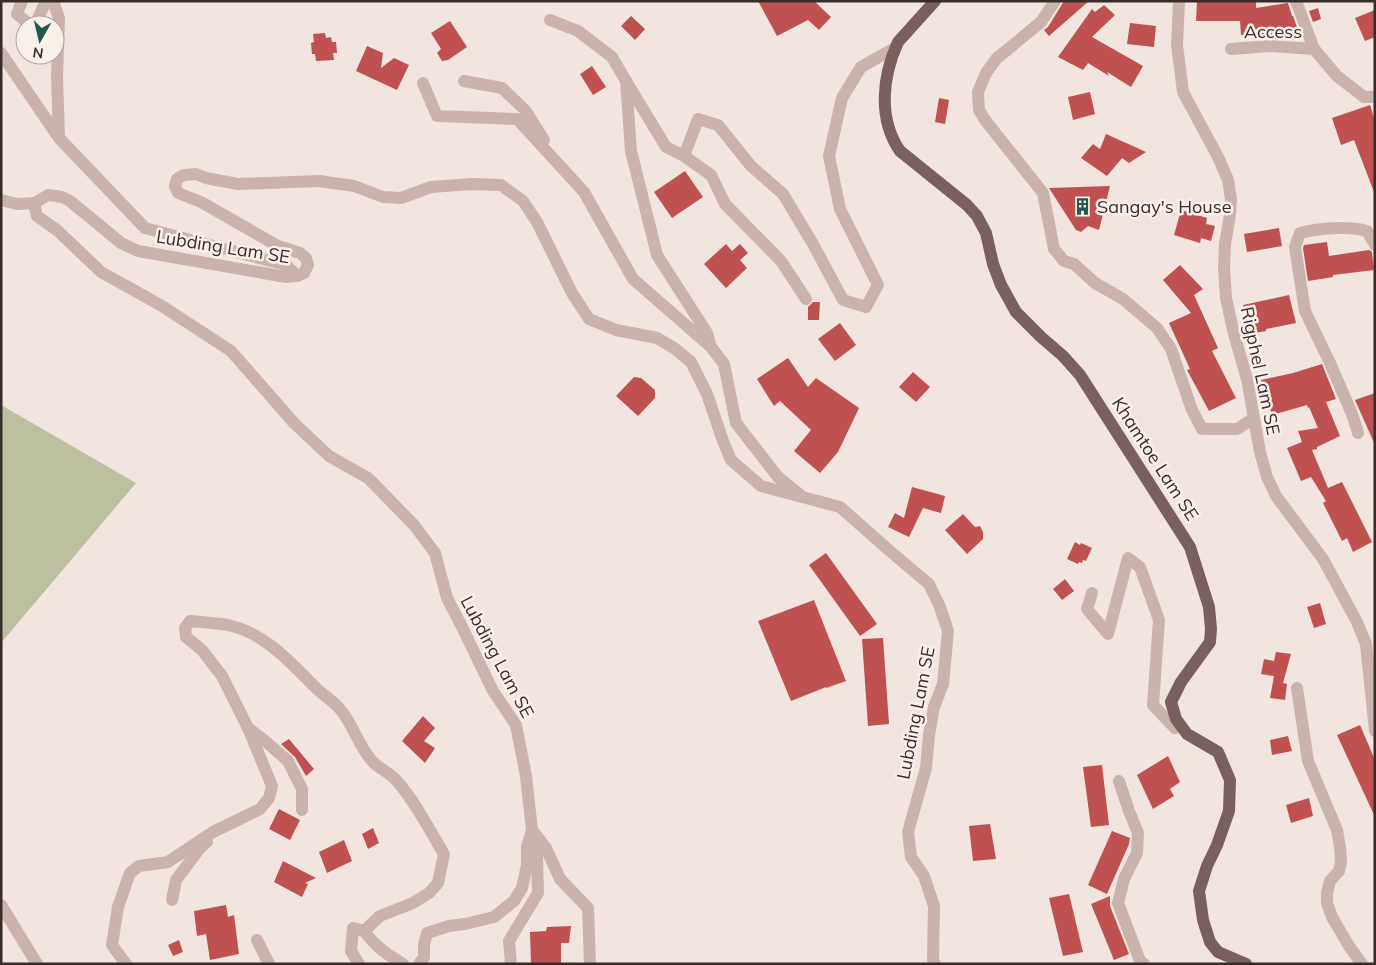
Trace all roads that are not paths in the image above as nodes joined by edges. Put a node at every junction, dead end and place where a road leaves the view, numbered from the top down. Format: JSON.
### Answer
{"nodes":[{"id":1,"x":22,"y":1,"type":"edge"},
{"id":2,"x":46,"y":1,"type":"edge"},
{"id":3,"x":53,"y":1,"type":"edge"},
{"id":4,"x":936,"y":1,"type":"edge"},
{"id":5,"x":1055,"y":1,"type":"edge"},
{"id":6,"x":1179,"y":1,"type":"edge"},
{"id":7,"x":1296,"y":1,"type":"edge"},
{"id":8,"x":18,"y":15,"type":"edge"},
{"id":9,"x":40,"y":15,"type":"edge"},
{"id":10,"x":550,"y":20,"type":"dead end"},
{"id":11,"x":895,"y":48,"type":"junction"},
{"id":12,"x":1232,"y":49,"type":"dead end"},
{"id":13,"x":1314,"y":49,"type":"junction"},
{"id":14,"x":1,"y":53,"type":"edge"},
{"id":15,"x":464,"y":81,"type":"dead end"},
{"id":16,"x":626,"y":81,"type":"junction"},
{"id":17,"x":422,"y":83,"type":"dead end"},
{"id":18,"x":1375,"y":97,"type":"edge"},
{"id":19,"x":59,"y":138,"type":"junction"},
{"id":20,"x":684,"y":156,"type":"junction"},
{"id":21,"x":561,"y":168,"type":"junction"},
{"id":22,"x":1,"y":200,"type":"edge"},
{"id":23,"x":35,"y":203,"type":"junction"},
{"id":24,"x":1375,"y":245,"type":"edge"},
{"id":25,"x":297,"y":276,"type":"junction"},
{"id":26,"x":806,"y":299,"type":"dead end"},
{"id":27,"x":711,"y":347,"type":"junction"},
{"id":28,"x":1254,"y":418,"type":"junction"},
{"id":29,"x":1358,"y":433,"type":"dead end"},
{"id":30,"x":800,"y":496,"type":"junction"},
{"id":31,"x":1092,"y":592,"type":"dead end"},
{"id":32,"x":1297,"y":688,"type":"dead end"},
{"id":33,"x":1181,"y":726,"type":"junction"},
{"id":34,"x":248,"y":728,"type":"junction"},
{"id":35,"x":1375,"y":731,"type":"edge"},
{"id":36,"x":1119,"y":781,"type":"dead end"},
{"id":37,"x":302,"y":810,"type":"dead end"},
{"id":38,"x":532,"y":830,"type":"junction"},
{"id":39,"x":213,"y":832,"type":"junction"},
{"id":40,"x":172,"y":900,"type":"dead end"},
{"id":41,"x":1,"y":904,"type":"edge"},
{"id":42,"x":364,"y":931,"type":"junction"},
{"id":43,"x":257,"y":940,"type":"dead end"},
{"id":44,"x":37,"y":964,"type":"edge"},
{"id":45,"x":126,"y":964,"type":"edge"},
{"id":46,"x":269,"y":964,"type":"edge"},
{"id":47,"x":359,"y":964,"type":"edge"},
{"id":48,"x":403,"y":964,"type":"edge"},
{"id":49,"x":419,"y":964,"type":"edge"},
{"id":50,"x":511,"y":964,"type":"edge"},
{"id":51,"x":590,"y":964,"type":"edge"},
{"id":52,"x":936,"y":964,"type":"edge"},
{"id":53,"x":1144,"y":964,"type":"edge"},
{"id":54,"x":1246,"y":964,"type":"edge"},
{"id":55,"x":1362,"y":964,"type":"edge"}],
"edges":[{"from":1,"to":8,"type":"street"},
{"from":2,"to":9,"type":"street"},
{"from":3,"to":19,"type":"street"},
{"from":4,"to":11,"type":"main road","name":"Khamtoe Lam SE"},
{"from":5,"to":28,"type":"street"},
{"from":6,"to":28,"type":"street","name":"Rigphel Lam SE"},
{"from":7,"to":13,"type":"street"},
{"from":10,"to":16,"type":"street"},
{"from":11,"to":20,"type":"street"},
{"from":11,"to":33,"type":"main road","name":"Khamtoe Lam SE"},
{"from":12,"to":13,"type":"street","name":"Access"},
{"from":13,"to":18,"type":"street"},
{"from":14,"to":19,"type":"street"},
{"from":15,"to":21,"type":"street"},
{"from":16,"to":20,"type":"street"},
{"from":16,"to":27,"type":"street"},
{"from":17,"to":21,"type":"street"},
{"from":19,"to":25,"type":"street"},
{"from":20,"to":26,"type":"street"},
{"from":21,"to":27,"type":"street"},
{"from":22,"to":23,"type":"street"},
{"from":23,"to":25,"type":"street","name":"Lubding Lam SE"},
{"from":23,"to":38,"type":"street","name":"Lubding Lam SE"},
{"from":24,"to":29,"type":"street"},
{"from":25,"to":30,"type":"street","name":"Lubding Lam SE"},
{"from":27,"to":30,"type":"street"},
{"from":28,"to":35,"type":"street","name":"Rigphel Lam SE"},
{"from":30,"to":52,"type":"street","name":"Lubding Lam SE"},
{"from":31,"to":33,"type":"street"},
{"from":32,"to":55,"type":"street"},
{"from":33,"to":54,"type":"main road","name":"Khamtoe Lam SE"},
{"from":34,"to":37,"type":"street"},
{"from":34,"to":39,"type":"street"},
{"from":34,"to":42,"type":"street"},
{"from":36,"to":53,"type":"street"},
{"from":38,"to":49,"type":"street","name":"Lubding Lam SE"},
{"from":38,"to":50,"type":"street"},
{"from":38,"to":51,"type":"street"},
{"from":39,"to":40,"type":"street"},
{"from":39,"to":45,"type":"street"},
{"from":41,"to":44,"type":"street"},
{"from":42,"to":47,"type":"street"},
{"from":42,"to":48,"type":"street"},
{"from":43,"to":46,"type":"street"}]}
